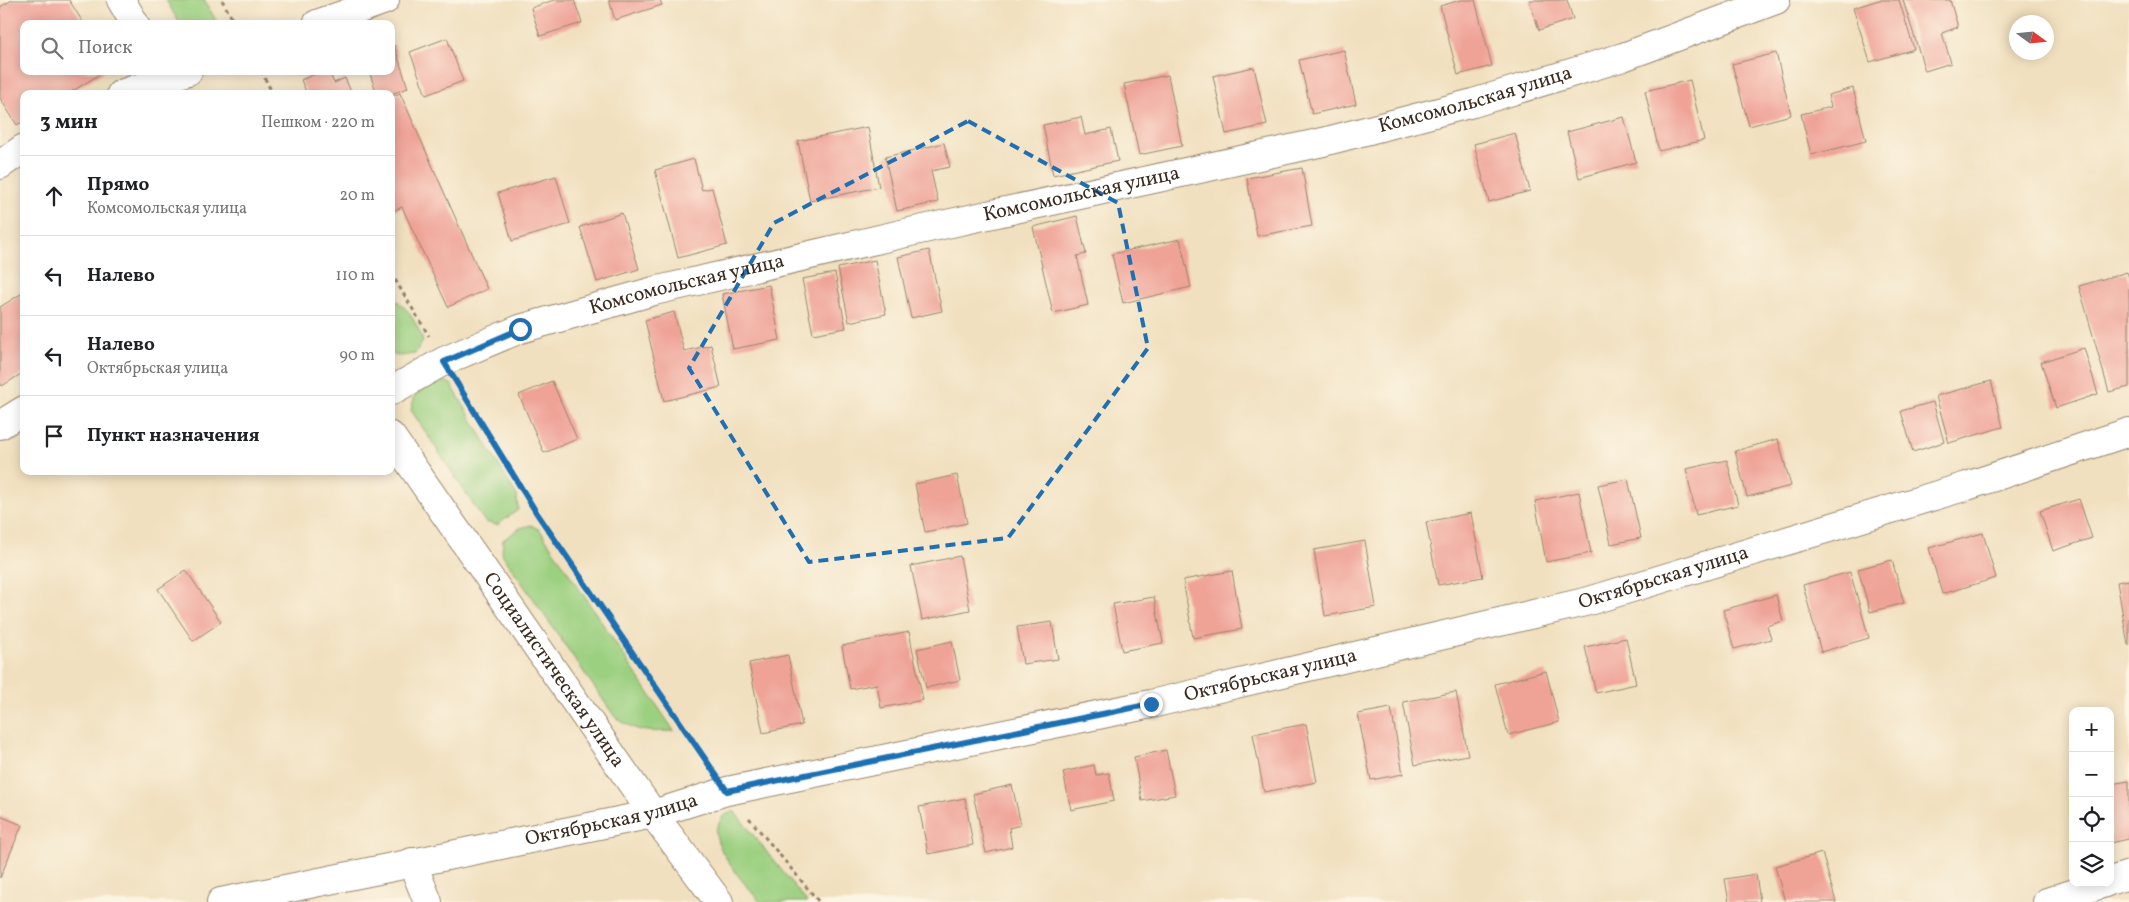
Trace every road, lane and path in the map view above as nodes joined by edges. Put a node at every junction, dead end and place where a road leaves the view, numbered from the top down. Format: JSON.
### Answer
{"nodes":[{"id":1,"x":121,"y":0,"type":"edge"},
{"id":2,"x":222,"y":0,"type":"edge"},
{"id":3,"x":385,"y":0,"type":"edge"},
{"id":4,"x":1776,"y":0,"type":"edge"},
{"id":5,"x":133,"y":20,"type":"edge"},
{"id":6,"x":233,"y":20,"type":"edge"},
{"id":7,"x":328,"y":20,"type":"edge"},
{"id":8,"x":263,"y":75,"type":"edge"},
{"id":9,"x":175,"y":79,"type":"edge"},
{"id":10,"x":135,"y":90,"type":"edge"},
{"id":11,"x":271,"y":90,"type":"edge"},
{"id":12,"x":20,"y":151,"type":"edge"},
{"id":13,"x":0,"y":165,"type":"edge"},
{"id":14,"x":395,"y":280,"type":"edge"},
{"id":15,"x":444,"y":362,"type":"junction"},
{"id":16,"x":395,"y":388,"type":"edge"},
{"id":17,"x":20,"y":412,"type":"edge"},
{"id":18,"x":0,"y":425,"type":"edge"},
{"id":19,"x":2129,"y":432,"type":"edge"},
{"id":20,"x":395,"y":442,"type":"edge"},
{"id":21,"x":727,"y":791,"type":"junction"},
{"id":22,"x":653,"y":814,"type":"junction"},
{"id":23,"x":412,"y":862,"type":"junction"},
{"id":24,"x":2129,"y":875,"type":"edge"},
{"id":25,"x":2114,"y":880,"type":"edge"},
{"id":26,"x":2093,"y":887,"type":"edge"},
{"id":27,"x":221,"y":902,"type":"edge"},
{"id":28,"x":428,"y":902,"type":"edge"},
{"id":29,"x":719,"y":902,"type":"edge"},
{"id":30,"x":819,"y":902,"type":"edge"},
{"id":31,"x":2047,"y":902,"type":"edge"}],
"edges":[{"from":1,"to":5,"type":"street"},
{"from":2,"to":6,"type":"path"},
{"from":3,"to":7,"type":"street"},
{"from":4,"to":15,"type":"street","name":"Комсомольская улица"},
{"from":8,"to":11,"type":"path"},
{"from":9,"to":10,"type":"street"},
{"from":12,"to":13,"type":"street"},
{"from":14,"to":15,"type":"path"},
{"from":15,"to":16,"type":"street","name":"Комсомольская улица"},
{"from":15,"to":21,"type":"path"},
{"from":17,"to":18,"type":"street"},
{"from":19,"to":21,"type":"street","name":"Октябрьская улица"},
{"from":20,"to":22,"type":"street","name":"Социалистическая улица"},
{"from":21,"to":22,"type":"street","name":"Октябрьская улица"},
{"from":21,"to":30,"type":"path"},
{"from":22,"to":23,"type":"street","name":"Октябрьская улица"},
{"from":22,"to":29,"type":"street","name":"Социалистическая улица"},
{"from":23,"to":27,"type":"street","name":"Октябрьская улица"},
{"from":23,"to":28,"type":"street"},
{"from":24,"to":25,"type":"street"},
{"from":26,"to":31,"type":"street"}]}
